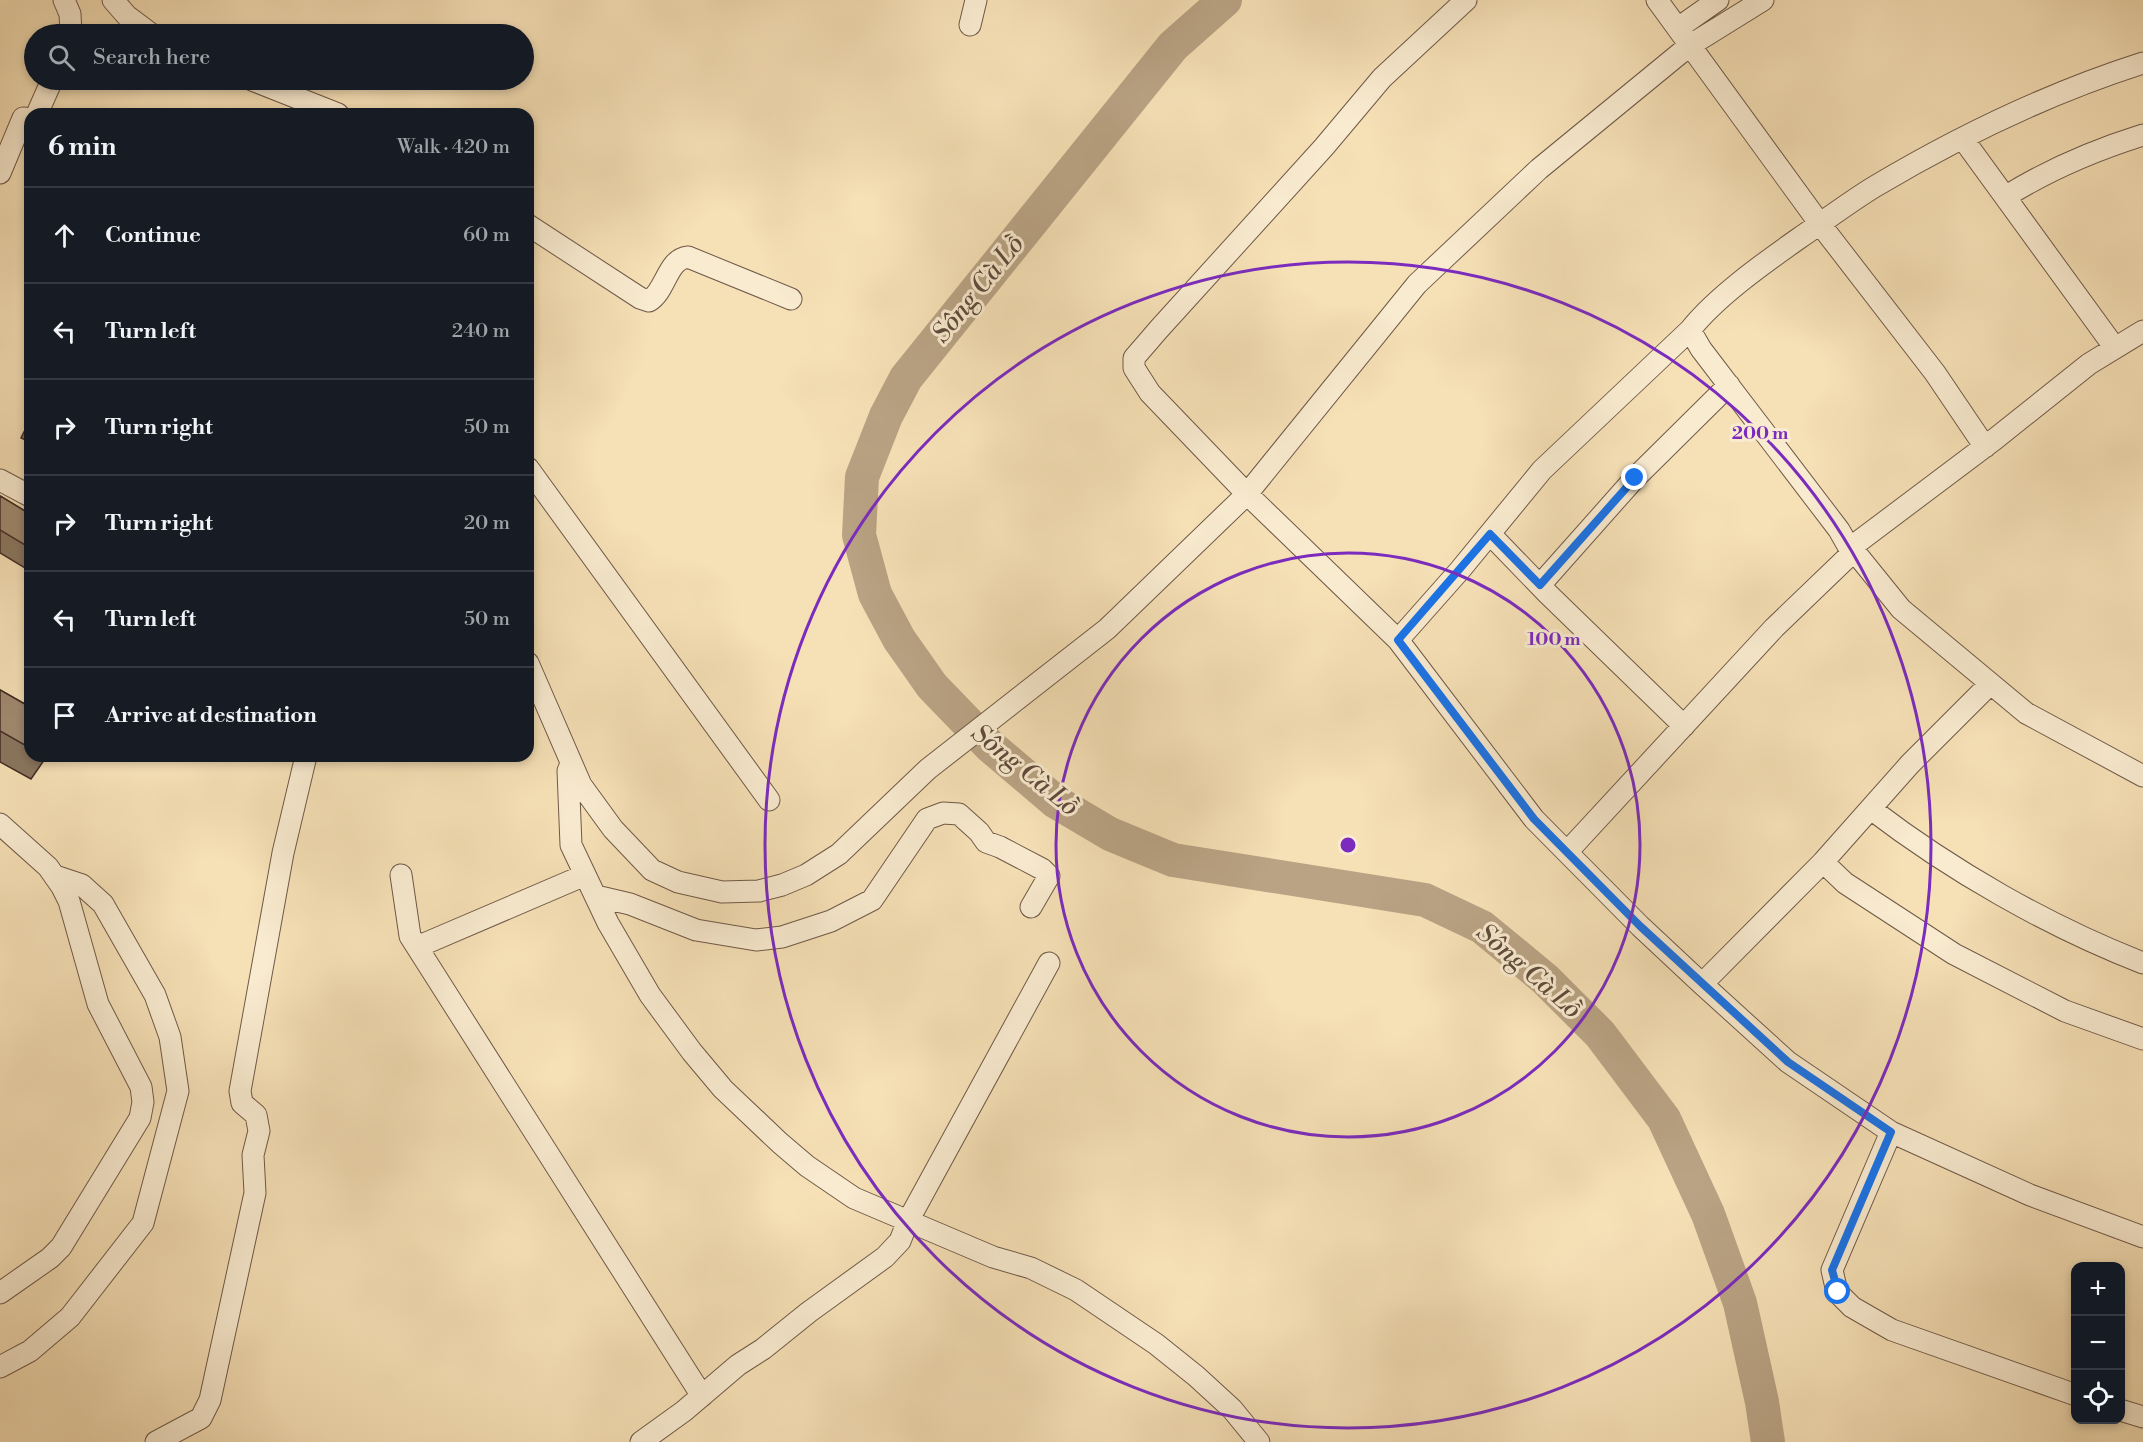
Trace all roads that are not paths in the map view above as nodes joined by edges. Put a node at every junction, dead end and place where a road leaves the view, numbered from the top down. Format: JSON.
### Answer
{"nodes":[{"id":1,"x":64,"y":0,"type":"edge"},
{"id":2,"x":113,"y":0,"type":"edge"},
{"id":3,"x":976,"y":0,"type":"edge"},
{"id":4,"x":1466,"y":0,"type":"edge"},
{"id":5,"x":1657,"y":0,"type":"edge"},
{"id":6,"x":1718,"y":0,"type":"edge"},
{"id":7,"x":1763,"y":0,"type":"edge"},
{"id":8,"x":70,"y":24,"type":"edge"},
{"id":9,"x":138,"y":24,"type":"edge"},
{"id":10,"x":970,"y":25,"type":"dead end"},
{"id":11,"x":1684,"y":37,"type":"junction"},
{"id":12,"x":2143,"y":63,"type":"edge"},
{"id":13,"x":48,"y":90,"type":"edge"},
{"id":14,"x":277,"y":90,"type":"edge"},
{"id":15,"x":40,"y":108,"type":"edge"},
{"id":16,"x":323,"y":108,"type":"edge"},
{"id":17,"x":24,"y":118,"type":"edge"},
{"id":18,"x":2143,"y":135,"type":"edge"},
{"id":19,"x":1963,"y":139,"type":"junction"},
{"id":20,"x":0,"y":173,"type":"edge"},
{"id":21,"x":2005,"y":197,"type":"junction"},
{"id":22,"x":1820,"y":224,"type":"junction"},
{"id":23,"x":534,"y":229,"type":"edge"},
{"id":24,"x":791,"y":299,"type":"dead end"},
{"id":25,"x":1690,"y":330,"type":"junction"},
{"id":26,"x":2143,"y":331,"type":"edge"},
{"id":27,"x":2115,"y":348,"type":"junction"},
{"id":28,"x":1729,"y":386,"type":"junction"},
{"id":29,"x":1985,"y":447,"type":"junction"},
{"id":30,"x":534,"y":476,"type":"edge"},
{"id":31,"x":0,"y":480,"type":"edge"},
{"id":32,"x":24,"y":493,"type":"edge"},
{"id":33,"x":1247,"y":494,"type":"junction"},
{"id":34,"x":1490,"y":534,"type":"junction"},
{"id":35,"x":1851,"y":550,"type":"junction"},
{"id":36,"x":1540,"y":585,"type":"junction"},
{"id":37,"x":1398,"y":640,"type":"junction"},
{"id":38,"x":534,"y":677,"type":"edge"},
{"id":39,"x":1990,"y":684,"type":"junction"},
{"id":40,"x":1684,"y":726,"type":"junction"},
{"id":41,"x":305,"y":762,"type":"edge"},
{"id":42,"x":571,"y":762,"type":"junction"},
{"id":43,"x":2143,"y":776,"type":"edge"},
{"id":44,"x":769,"y":800,"type":"dead end"},
{"id":45,"x":1871,"y":809,"type":"junction"},
{"id":46,"x":1,"y":825,"type":"edge"},
{"id":47,"x":1567,"y":852,"type":"junction"},
{"id":48,"x":1823,"y":862,"type":"junction"},
{"id":49,"x":400,"y":875,"type":"dead end"},
{"id":50,"x":585,"y":875,"type":"junction"},
{"id":51,"x":55,"y":876,"type":"junction"},
{"id":52,"x":596,"y":896,"type":"junction"},
{"id":53,"x":1031,"y":907,"type":"dead end"},
{"id":54,"x":417,"y":946,"type":"junction"},
{"id":55,"x":1049,"y":963,"type":"dead end"},
{"id":56,"x":2143,"y":963,"type":"edge"},
{"id":57,"x":1702,"y":984,"type":"junction"},
{"id":58,"x":2143,"y":1039,"type":"edge"},
{"id":59,"x":1891,"y":1132,"type":"junction"},
{"id":60,"x":908,"y":1221,"type":"junction"},
{"id":61,"x":2143,"y":1237,"type":"edge"},
{"id":62,"x":0,"y":1293,"type":"edge"},
{"id":63,"x":0,"y":1367,"type":"edge"},
{"id":64,"x":2071,"y":1393,"type":"edge"},
{"id":65,"x":702,"y":1396,"type":"junction"},
{"id":66,"x":2125,"y":1411,"type":"edge"},
{"id":67,"x":2143,"y":1417,"type":"edge"},
{"id":68,"x":156,"y":1442,"type":"edge"},
{"id":69,"x":641,"y":1442,"type":"edge"},
{"id":70,"x":1259,"y":1442,"type":"edge"}],
"edges":[{"from":1,"to":8,"type":"street"},
{"from":2,"to":9,"type":"street"},
{"from":3,"to":10,"type":"street"},
{"from":4,"to":33,"type":"street"},
{"from":5,"to":11,"type":"street"},
{"from":6,"to":11,"type":"street"},
{"from":7,"to":11,"type":"street"},
{"from":11,"to":22,"type":"street"},
{"from":11,"to":33,"type":"street"},
{"from":12,"to":19,"type":"street"},
{"from":13,"to":15,"type":"street"},
{"from":14,"to":16,"type":"street"},
{"from":17,"to":20,"type":"street"},
{"from":18,"to":21,"type":"street"},
{"from":19,"to":21,"type":"street"},
{"from":19,"to":22,"type":"street"},
{"from":21,"to":27,"type":"street"},
{"from":22,"to":25,"type":"street"},
{"from":22,"to":29,"type":"street"},
{"from":23,"to":24,"type":"street"},
{"from":25,"to":28,"type":"street"},
{"from":25,"to":34,"type":"street"},
{"from":26,"to":27,"type":"street"},
{"from":27,"to":29,"type":"street"},
{"from":28,"to":35,"type":"street"},
{"from":28,"to":36,"type":"street"},
{"from":29,"to":35,"type":"street"},
{"from":30,"to":44,"type":"street"},
{"from":31,"to":32,"type":"street"},
{"from":33,"to":37,"type":"street"},
{"from":33,"to":42,"type":"street"},
{"from":34,"to":36,"type":"street"},
{"from":34,"to":37,"type":"street"},
{"from":35,"to":39,"type":"street"},
{"from":35,"to":40,"type":"street"},
{"from":36,"to":40,"type":"street"},
{"from":37,"to":47,"type":"street"},
{"from":38,"to":42,"type":"street"},
{"from":39,"to":43,"type":"street"},
{"from":39,"to":45,"type":"street"},
{"from":40,"to":47,"type":"street"},
{"from":41,"to":68,"type":"street"},
{"from":42,"to":50,"type":"street"},
{"from":45,"to":48,"type":"street"},
{"from":45,"to":56,"type":"street"},
{"from":46,"to":51,"type":"street"},
{"from":47,"to":57,"type":"street"},
{"from":48,"to":57,"type":"street"},
{"from":48,"to":58,"type":"street"},
{"from":49,"to":54,"type":"street"},
{"from":50,"to":52,"type":"street"},
{"from":50,"to":54,"type":"street"},
{"from":51,"to":62,"type":"street"},
{"from":51,"to":63,"type":"street"},
{"from":52,"to":53,"type":"street"},
{"from":52,"to":60,"type":"street"},
{"from":54,"to":65,"type":"street"},
{"from":55,"to":60,"type":"street"},
{"from":57,"to":59,"type":"street"},
{"from":59,"to":61,"type":"street"},
{"from":59,"to":64,"type":"street"},
{"from":60,"to":65,"type":"street"},
{"from":60,"to":70,"type":"street"},
{"from":65,"to":69,"type":"street"},
{"from":66,"to":67,"type":"street"}]}
